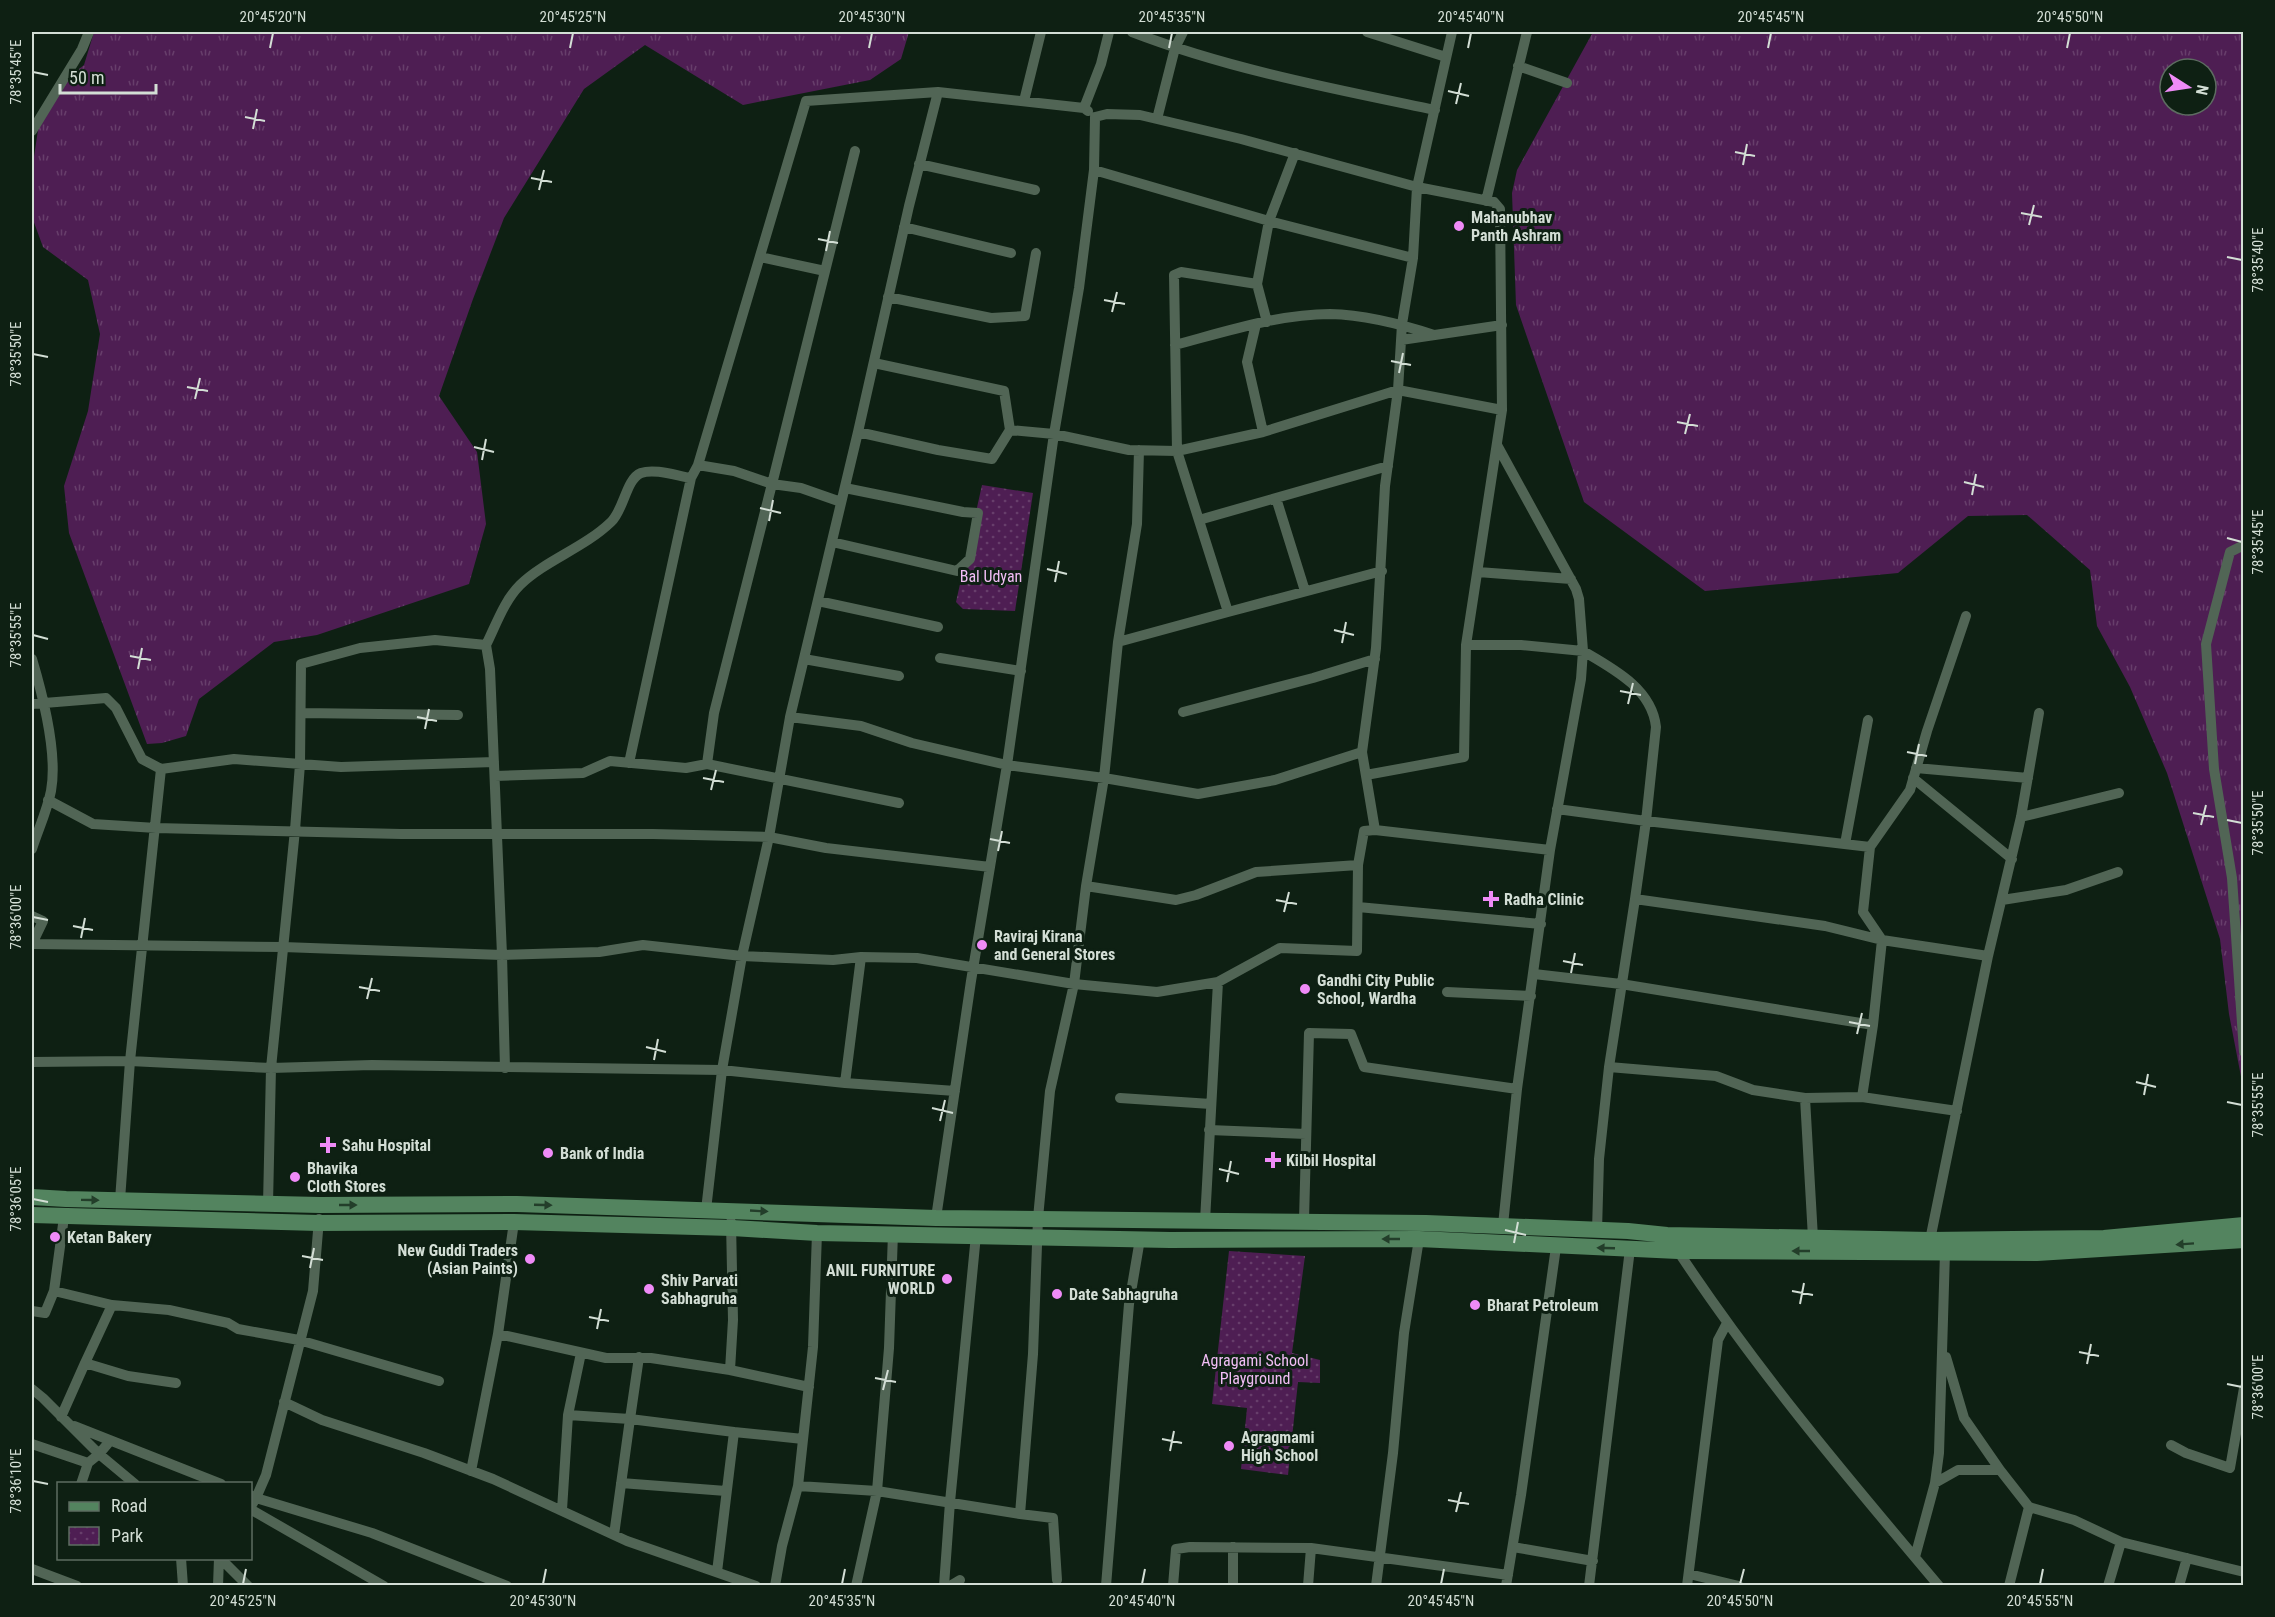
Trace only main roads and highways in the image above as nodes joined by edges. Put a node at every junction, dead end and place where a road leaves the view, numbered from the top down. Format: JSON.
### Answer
{"nodes":[{"id":1,"x":32,"y":1197,"type":"edge"},
{"id":2,"x":32,"y":1215,"type":"edge"},
{"id":3,"x":2244,"y":1225,"type":"edge"},
{"id":4,"x":2244,"y":1240,"type":"edge"}],
"edges":[{"from":1,"to":3,"type":"main road","one_way":true},
{"from":4,"to":2,"type":"main road","one_way":true}]}
